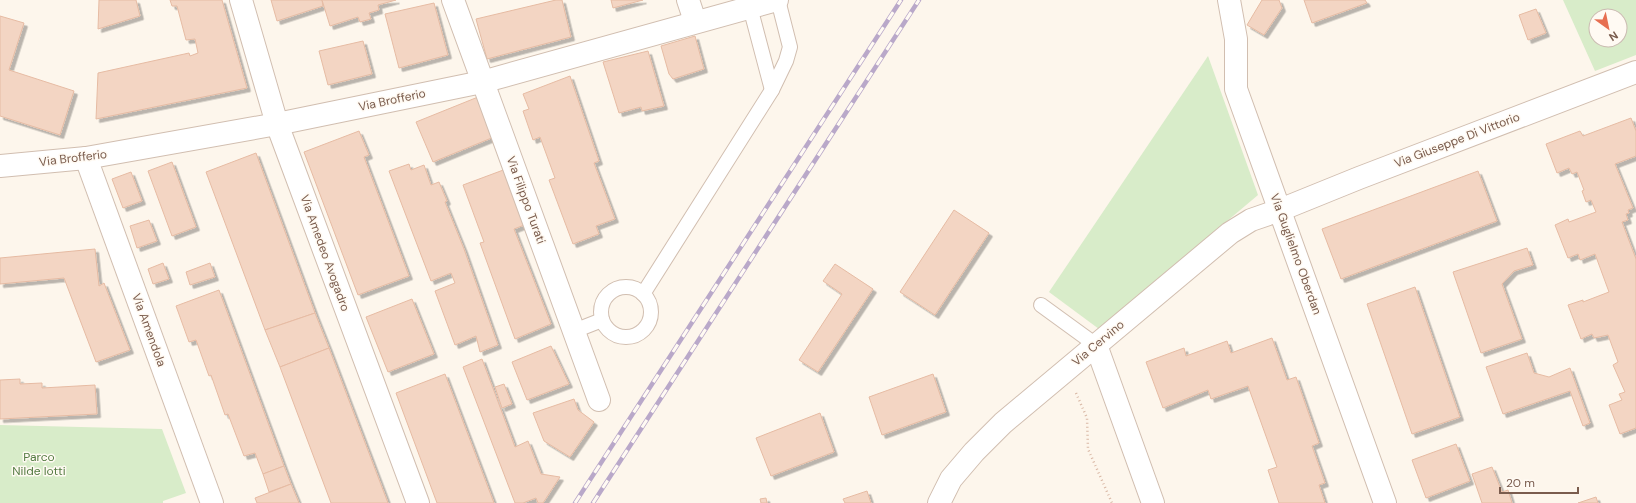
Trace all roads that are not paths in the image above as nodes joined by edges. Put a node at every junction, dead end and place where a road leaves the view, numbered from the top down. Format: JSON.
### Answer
{"nodes":[{"id":1,"x":241,"y":0,"type":"edge"},
{"id":2,"x":453,"y":0,"type":"edge"},
{"id":3,"x":688,"y":0,"type":"edge"},
{"id":4,"x":778,"y":0,"type":"edge"},
{"id":5,"x":1229,"y":0,"type":"edge"},
{"id":6,"x":750,"y":7,"type":"junction"},
{"id":7,"x":695,"y":21,"type":"junction"},
{"id":8,"x":1636,"y":72,"type":"edge"},
{"id":9,"x":482,"y":82,"type":"junction"},
{"id":10,"x":772,"y":90,"type":"junction"},
{"id":11,"x":277,"y":124,"type":"junction"},
{"id":12,"x":86,"y":158,"type":"junction"},
{"id":13,"x":0,"y":166,"type":"edge"},
{"id":14,"x":1280,"y":210,"type":"junction"},
{"id":15,"x":643,"y":294,"type":"junction"},
{"id":16,"x":1041,"y":305,"type":"dead end"},
{"id":17,"x":602,"y":320,"type":"junction"},
{"id":18,"x":574,"y":330,"type":"junction"},
{"id":19,"x":1096,"y":346,"type":"junction"},
{"id":20,"x":599,"y":400,"type":"dead end"},
{"id":21,"x":212,"y":503,"type":"edge"},
{"id":22,"x":418,"y":503,"type":"edge"},
{"id":23,"x":939,"y":503,"type":"edge"},
{"id":24,"x":1153,"y":503,"type":"edge"},
{"id":25,"x":1385,"y":503,"type":"edge"}],
"edges":[{"from":1,"to":11,"type":"street","name":"Via Amedeo Avogadro"},
{"from":2,"to":9,"type":"street","name":"Via Filippo Turati"},
{"from":3,"to":7,"type":"street"},
{"from":4,"to":6,"type":"street","name":"Via Brofferio"},
{"from":4,"to":10,"type":"lane"},
{"from":5,"to":14,"type":"street","name":"Via Guglielmo Oberdan"},
{"from":6,"to":7,"type":"street","name":"Via Brofferio"},
{"from":6,"to":10,"type":"lane"},
{"from":7,"to":9,"type":"street","name":"Via Brofferio"},
{"from":8,"to":14,"type":"street","name":"Via Giuseppe Di Vittorio"},
{"from":9,"to":11,"type":"street","name":"Via Brofferio"},
{"from":9,"to":18,"type":"street","name":"Via Filippo Turati"},
{"from":10,"to":15,"type":"lane"},
{"from":11,"to":12,"type":"street","name":"Via Brofferio"},
{"from":11,"to":22,"type":"street","name":"Via Amedeo Avogadro"},
{"from":12,"to":13,"type":"street","name":"Via Brofferio"},
{"from":12,"to":21,"type":"street","name":"Via Amendola"},
{"from":14,"to":19,"type":"street","name":"Via Cervino"},
{"from":14,"to":25,"type":"street","name":"Via Guglielmo Oberdan"},
{"from":15,"to":17,"type":"lane"},
{"from":15,"to":17,"type":"lane"},
{"from":16,"to":19,"type":"lane"},
{"from":17,"to":18,"type":"lane"},
{"from":18,"to":20,"type":"street","name":"Via Filippo Turati"},
{"from":19,"to":23,"type":"street","name":"Via Cervino"},
{"from":19,"to":24,"type":"street"}]}
